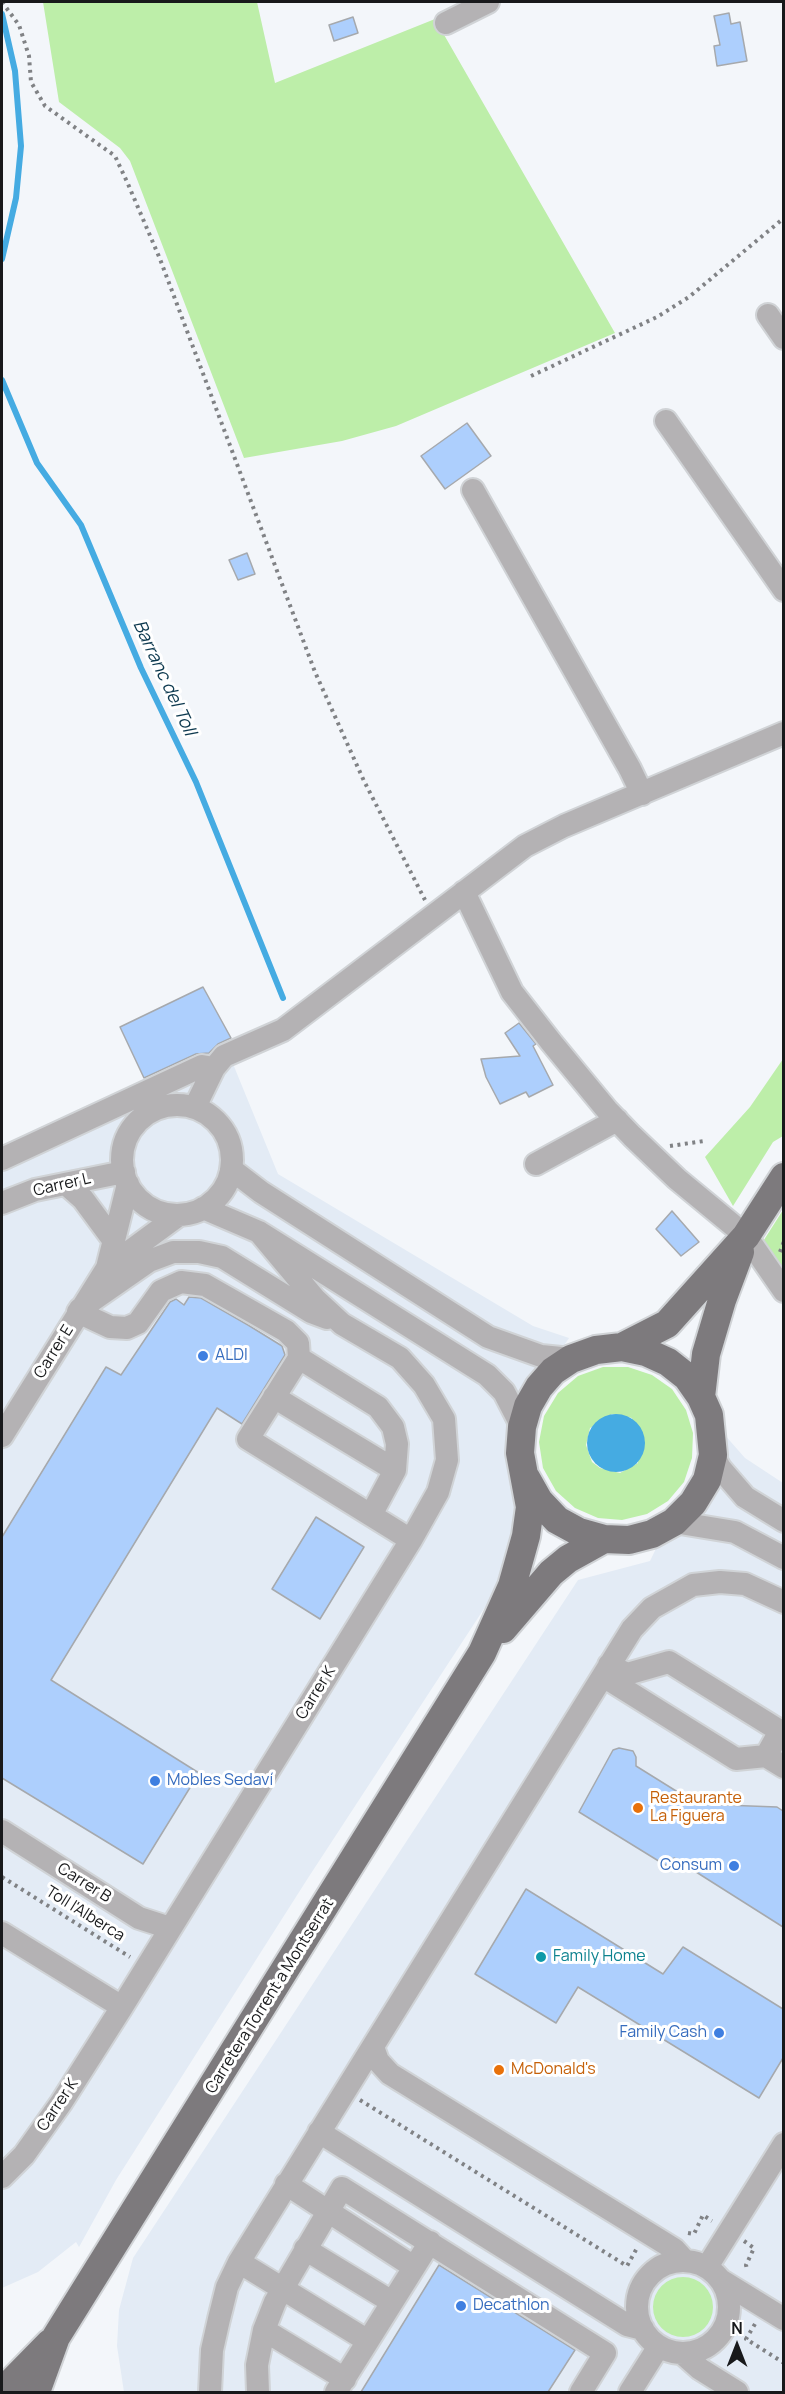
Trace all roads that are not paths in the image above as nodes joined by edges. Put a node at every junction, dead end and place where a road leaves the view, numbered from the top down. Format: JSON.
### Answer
{"nodes":[{"id":1,"x":488,"y":2,"type":"edge"},
{"id":2,"x":446,"y":23,"type":"dead end"},
{"id":3,"x":768,"y":315,"type":"dead end"},
{"id":4,"x":783,"y":338,"type":"edge"},
{"id":5,"x":666,"y":421,"type":"dead end"},
{"id":6,"x":472,"y":490,"type":"dead end"},
{"id":7,"x":783,"y":590,"type":"edge"},
{"id":8,"x":783,"y":733,"type":"edge"},
{"id":9,"x":642,"y":794,"type":"junction"},
{"id":10,"x":464,"y":892,"type":"junction"},
{"id":11,"x":214,"y":1068,"type":"junction"},
{"id":12,"x":195,"y":1107,"type":"junction"},
{"id":13,"x":617,"y":1120,"type":"junction"},
{"id":14,"x":2,"y":1160,"type":"edge"},
{"id":15,"x":536,"y":1164,"type":"dead end"},
{"id":16,"x":231,"y":1169,"type":"junction"},
{"id":17,"x":783,"y":1177,"type":"edge"},
{"id":18,"x":126,"y":1178,"type":"junction"},
{"id":19,"x":66,"y":1184,"type":"junction"},
{"id":20,"x":2,"y":1203,"type":"edge"},
{"id":21,"x":203,"y":1208,"type":"junction"},
{"id":22,"x":179,"y":1215,"type":"junction"},
{"id":23,"x":259,"y":1232,"type":"junction"},
{"id":24,"x":746,"y":1236,"type":"junction"},
{"id":25,"x":114,"y":1241,"type":"junction"},
{"id":26,"x":107,"y":1268,"type":"junction"},
{"id":27,"x":783,"y":1291,"type":"edge"},
{"id":28,"x":79,"y":1310,"type":"junction"},
{"id":29,"x":342,"y":1324,"type":"junction"},
{"id":30,"x":622,"y":1347,"type":"junction"},
{"id":31,"x":299,"y":1358,"type":"junction"},
{"id":32,"x":571,"y":1359,"type":"junction"},
{"id":33,"x":274,"y":1397,"type":"junction"},
{"id":34,"x":701,"y":1397,"type":"junction"},
{"id":35,"x":522,"y":1426,"type":"junction"},
{"id":36,"x":2,"y":1436,"type":"edge"},
{"id":37,"x":713,"y":1455,"type":"junction"},
{"id":38,"x":394,"y":1470,"type":"junction"},
{"id":39,"x":526,"y":1478,"type":"junction"},
{"id":40,"x":371,"y":1515,"type":"junction"},
{"id":41,"x":783,"y":1521,"type":"edge"},
{"id":42,"x":674,"y":1522,"type":"junction"},
{"id":43,"x":604,"y":1539,"type":"junction"},
{"id":44,"x":411,"y":1540,"type":"junction"},
{"id":45,"x":783,"y":1558,"type":"edge"},
{"id":46,"x":783,"y":1602,"type":"edge"},
{"id":47,"x":482,"y":1653,"type":"junction"},
{"id":48,"x":606,"y":1670,"type":"junction"},
{"id":49,"x":774,"y":1761,"type":"edge"},
{"id":50,"x":2,"y":1831,"type":"edge"},
{"id":51,"x":170,"y":1928,"type":"junction"},
{"id":52,"x":2,"y":1933,"type":"edge"},
{"id":53,"x":122,"y":2007,"type":"junction"},
{"id":54,"x":373,"y":2047,"type":"junction"},
{"id":55,"x":319,"y":2133,"type":"junction"},
{"id":56,"x":783,"y":2144,"type":"edge"},
{"id":57,"x":2,"y":2177,"type":"edge"},
{"id":58,"x":286,"y":2184,"type":"junction"},
{"id":59,"x":327,"y":2211,"type":"junction"},
{"id":60,"x":430,"y":2242,"type":"junction"},
{"id":61,"x":305,"y":2249,"type":"junction"},
{"id":62,"x":685,"y":2260,"type":"junction"},
{"id":63,"x":239,"y":2262,"type":"junction"},
{"id":64,"x":414,"y":2267,"type":"junction"},
{"id":65,"x":715,"y":2274,"type":"junction"},
{"id":66,"x":283,"y":2288,"type":"junction"},
{"id":67,"x":392,"y":2302,"type":"junction"},
{"id":68,"x":783,"y":2319,"type":"edge"},
{"id":69,"x":643,"y":2329,"type":"junction"},
{"id":70,"x":264,"y":2330,"type":"junction"},
{"id":71,"x":56,"y":2337,"type":"junction"},
{"id":72,"x":368,"y":2341,"type":"junction"},
{"id":73,"x":659,"y":2346,"type":"junction"},
{"id":74,"x":682,"y":2353,"type":"junction"},
{"id":75,"x":341,"y":2386,"type":"edge"},
{"id":76,"x":261,"y":2391,"type":"edge"},
{"id":77,"x":2,"y":2392,"type":"edge"},
{"id":78,"x":36,"y":2392,"type":"edge"},
{"id":79,"x":210,"y":2392,"type":"edge"},
{"id":80,"x":581,"y":2392,"type":"edge"},
{"id":81,"x":630,"y":2392,"type":"edge"},
{"id":82,"x":737,"y":2392,"type":"edge"}],
"edges":[{"from":1,"to":2,"type":"street"},
{"from":3,"to":4,"type":"street"},
{"from":5,"to":7,"type":"street"},
{"from":6,"to":9,"type":"street"},
{"from":8,"to":9,"type":"street"},
{"from":9,"to":10,"type":"street"},
{"from":10,"to":11,"type":"street"},
{"from":10,"to":13,"type":"street"},
{"from":11,"to":12,"type":"street"},
{"from":11,"to":14,"type":"street"},
{"from":12,"to":16,"type":"street"},
{"from":12,"to":18,"type":"street"},
{"from":13,"to":15,"type":"street"},
{"from":13,"to":24,"type":"street"},
{"from":16,"to":21,"type":"street"},
{"from":16,"to":32,"type":"street"},
{"from":17,"to":24,"type":"main road"},
{"from":18,"to":19,"type":"street","name":"Carrer L"},
{"from":18,"to":22,"type":"street"},
{"from":18,"to":25,"type":"street"},
{"from":19,"to":20,"type":"street","name":"Carrer L"},
{"from":19,"to":25,"type":"street"},
{"from":21,"to":22,"type":"street"},
{"from":21,"to":23,"type":"street"},
{"from":22,"to":26,"type":"street"},
{"from":23,"to":29,"type":"street","name":"Carrer K"},
{"from":23,"to":35,"type":"street"},
{"from":24,"to":27,"type":"street"},
{"from":24,"to":30,"type":"main road"},
{"from":24,"to":34,"type":"main road"},
{"from":25,"to":26,"type":"street"},
{"from":26,"to":28,"type":"street","name":"Carrer E"},
{"from":28,"to":29,"type":"street"},
{"from":28,"to":31,"type":"street"},
{"from":28,"to":36,"type":"street","name":"Carrer E"},
{"from":29,"to":44,"type":"street","name":"Carrer K"},
{"from":30,"to":32,"type":"main road"},
{"from":30,"to":34,"type":"main road"},
{"from":31,"to":33,"type":"street"},
{"from":31,"to":38,"type":"street"},
{"from":32,"to":35,"type":"main road"},
{"from":33,"to":38,"type":"street"},
{"from":33,"to":40,"type":"street"},
{"from":34,"to":37,"type":"main road"},
{"from":35,"to":39,"type":"main road"},
{"from":37,"to":41,"type":"street"},
{"from":37,"to":42,"type":"main road"},
{"from":38,"to":40,"type":"street"},
{"from":39,"to":43,"type":"main road"},
{"from":39,"to":47,"type":"main road"},
{"from":40,"to":44,"type":"street"},
{"from":42,"to":43,"type":"main road"},
{"from":42,"to":45,"type":"street"},
{"from":43,"to":47,"type":"main road"},
{"from":44,"to":51,"type":"street","name":"Carrer K"},
{"from":46,"to":48,"type":"street"},
{"from":47,"to":71,"type":"main road","name":"Carretera Torrent a Montserrat"},
{"from":48,"to":49,"type":"street"},
{"from":48,"to":49,"type":"street"},
{"from":48,"to":54,"type":"street"},
{"from":50,"to":51,"type":"street","name":"Carrer B"},
{"from":51,"to":53,"type":"street","name":"Carrer K"},
{"from":52,"to":53,"type":"street"},
{"from":53,"to":57,"type":"street","name":"Carrer K"},
{"from":54,"to":55,"type":"street"},
{"from":54,"to":62,"type":"street"},
{"from":55,"to":58,"type":"street"},
{"from":55,"to":69,"type":"street"},
{"from":56,"to":65,"type":"street"},
{"from":58,"to":59,"type":"street"},
{"from":58,"to":63,"type":"street"},
{"from":59,"to":60,"type":"street"},
{"from":59,"to":61,"type":"street"},
{"from":59,"to":64,"type":"street"},
{"from":60,"to":64,"type":"street"},
{"from":60,"to":80,"type":"street"},
{"from":61,"to":66,"type":"street"},
{"from":61,"to":67,"type":"street"},
{"from":62,"to":65,"type":"street"},
{"from":62,"to":69,"type":"street"},
{"from":63,"to":66,"type":"street"},
{"from":63,"to":79,"type":"street"},
{"from":64,"to":67,"type":"street"},
{"from":65,"to":68,"type":"street"},
{"from":65,"to":74,"type":"street"},
{"from":66,"to":70,"type":"street"},
{"from":66,"to":72,"type":"street"},
{"from":67,"to":72,"type":"street"},
{"from":69,"to":73,"type":"street"},
{"from":70,"to":75,"type":"street"},
{"from":70,"to":76,"type":"street"},
{"from":71,"to":77,"type":"main road"},
{"from":71,"to":78,"type":"main road"},
{"from":72,"to":75,"type":"street"},
{"from":73,"to":74,"type":"street"},
{"from":73,"to":81,"type":"street"},
{"from":74,"to":82,"type":"street"}]}
